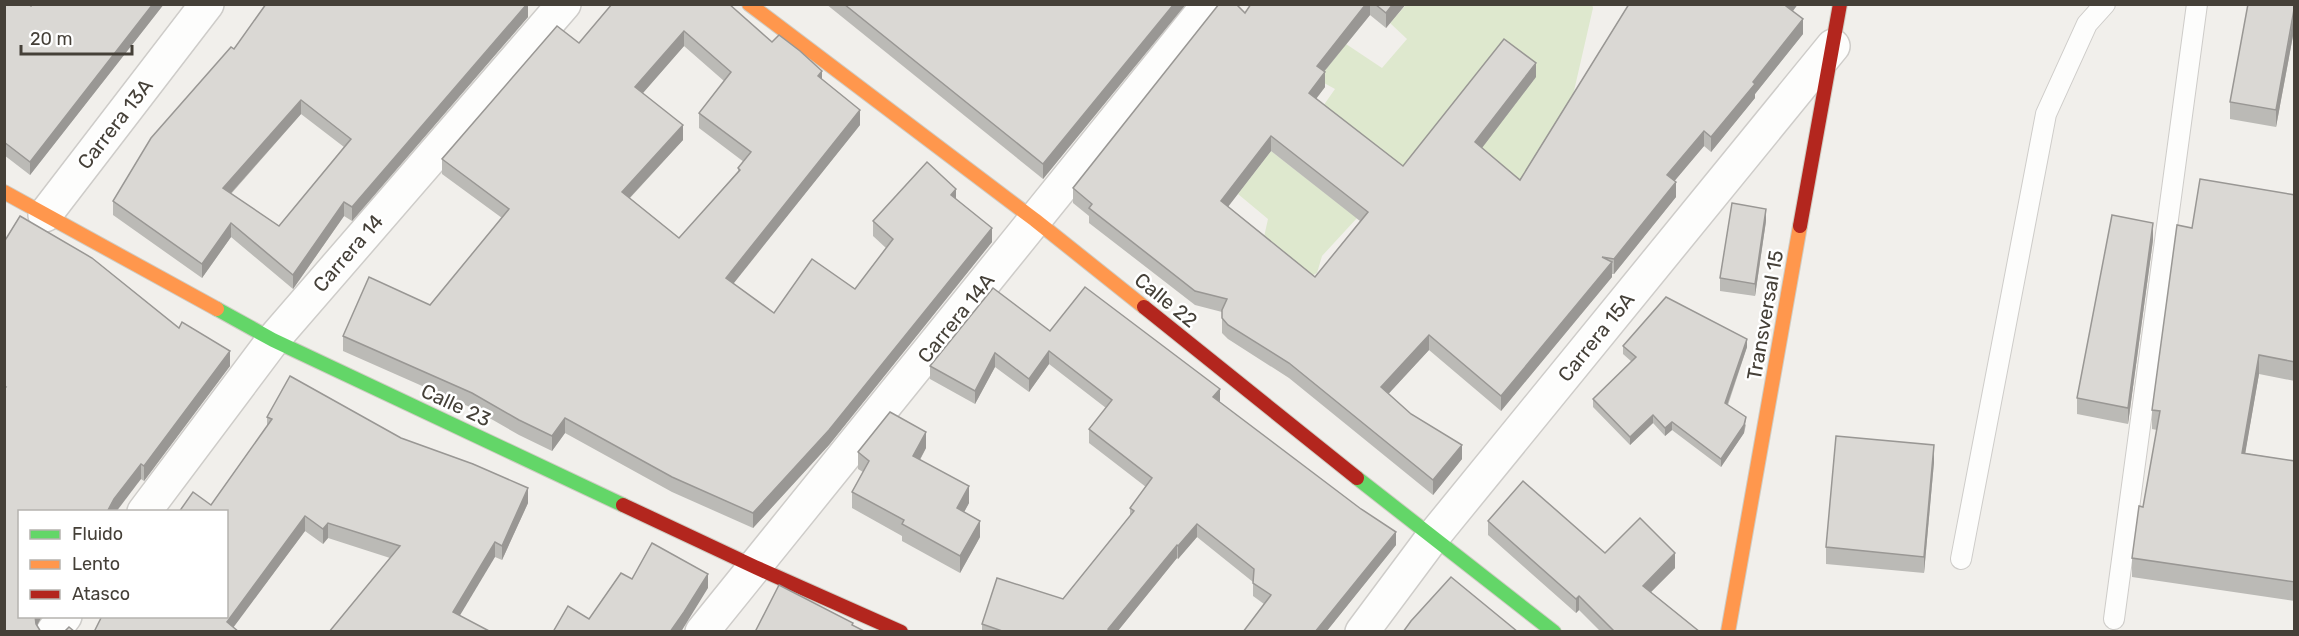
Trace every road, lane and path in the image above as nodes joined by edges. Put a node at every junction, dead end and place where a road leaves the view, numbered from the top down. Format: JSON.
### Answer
{"nodes":[{"id":1,"x":207,"y":4,"type":"edge"},
{"id":2,"x":564,"y":4,"type":"edge"},
{"id":3,"x":749,"y":4,"type":"edge"},
{"id":4,"x":1209,"y":4,"type":"edge"},
{"id":5,"x":1840,"y":4,"type":"edge"},
{"id":6,"x":2105,"y":4,"type":"edge"},
{"id":7,"x":2197,"y":4,"type":"edge"},
{"id":8,"x":1833,"y":46,"type":"junction"},
{"id":9,"x":4,"y":192,"type":"edge"},
{"id":10,"x":45,"y":215,"type":"junction"},
{"id":11,"x":1035,"y":220,"type":"junction"},
{"id":12,"x":273,"y":340,"type":"junction"},
{"id":13,"x":146,"y":510,"type":"edge"},
{"id":14,"x":1432,"y":538,"type":"junction"},
{"id":15,"x":1961,"y":558,"type":"dead end"},
{"id":16,"x":755,"y":567,"type":"junction"},
{"id":17,"x":64,"y":618,"type":"edge"},
{"id":18,"x":2114,"y":619,"type":"dead end"},
{"id":19,"x":53,"y":632,"type":"edge"},
{"id":20,"x":702,"y":632,"type":"edge"},
{"id":21,"x":901,"y":632,"type":"edge"},
{"id":22,"x":1362,"y":632,"type":"edge"},
{"id":23,"x":1554,"y":632,"type":"edge"},
{"id":24,"x":1728,"y":632,"type":"edge"}],
"edges":[{"from":1,"to":10,"type":"street","name":"Carrera 13A"},
{"from":2,"to":12,"type":"street","name":"Carrera 14"},
{"from":3,"to":11,"type":"street","name":"Calle 22"},
{"from":4,"to":11,"type":"street","name":"Carrera 14A"},
{"from":5,"to":8,"type":"street","name":"Transversal 15"},
{"from":6,"to":15,"type":"lane"},
{"from":7,"to":18,"type":"lane"},
{"from":8,"to":14,"type":"street","name":"Carrera 15A"},
{"from":8,"to":24,"type":"street","name":"Transversal 15"},
{"from":9,"to":10,"type":"street","name":"Calle 23"},
{"from":10,"to":12,"type":"street","name":"Calle 23"},
{"from":11,"to":14,"type":"street","name":"Calle 22"},
{"from":11,"to":16,"type":"street","name":"Carrera 14A"},
{"from":12,"to":13,"type":"street","name":"Carrera 14"},
{"from":12,"to":16,"type":"street","name":"Calle 23"},
{"from":14,"to":22,"type":"street","name":"Carrera 15A"},
{"from":14,"to":23,"type":"street","name":"Calle 22"},
{"from":16,"to":20,"type":"street","name":"Carrera 14A"},
{"from":16,"to":21,"type":"street","name":"Calle 23"},
{"from":17,"to":19,"type":"street"}]}
